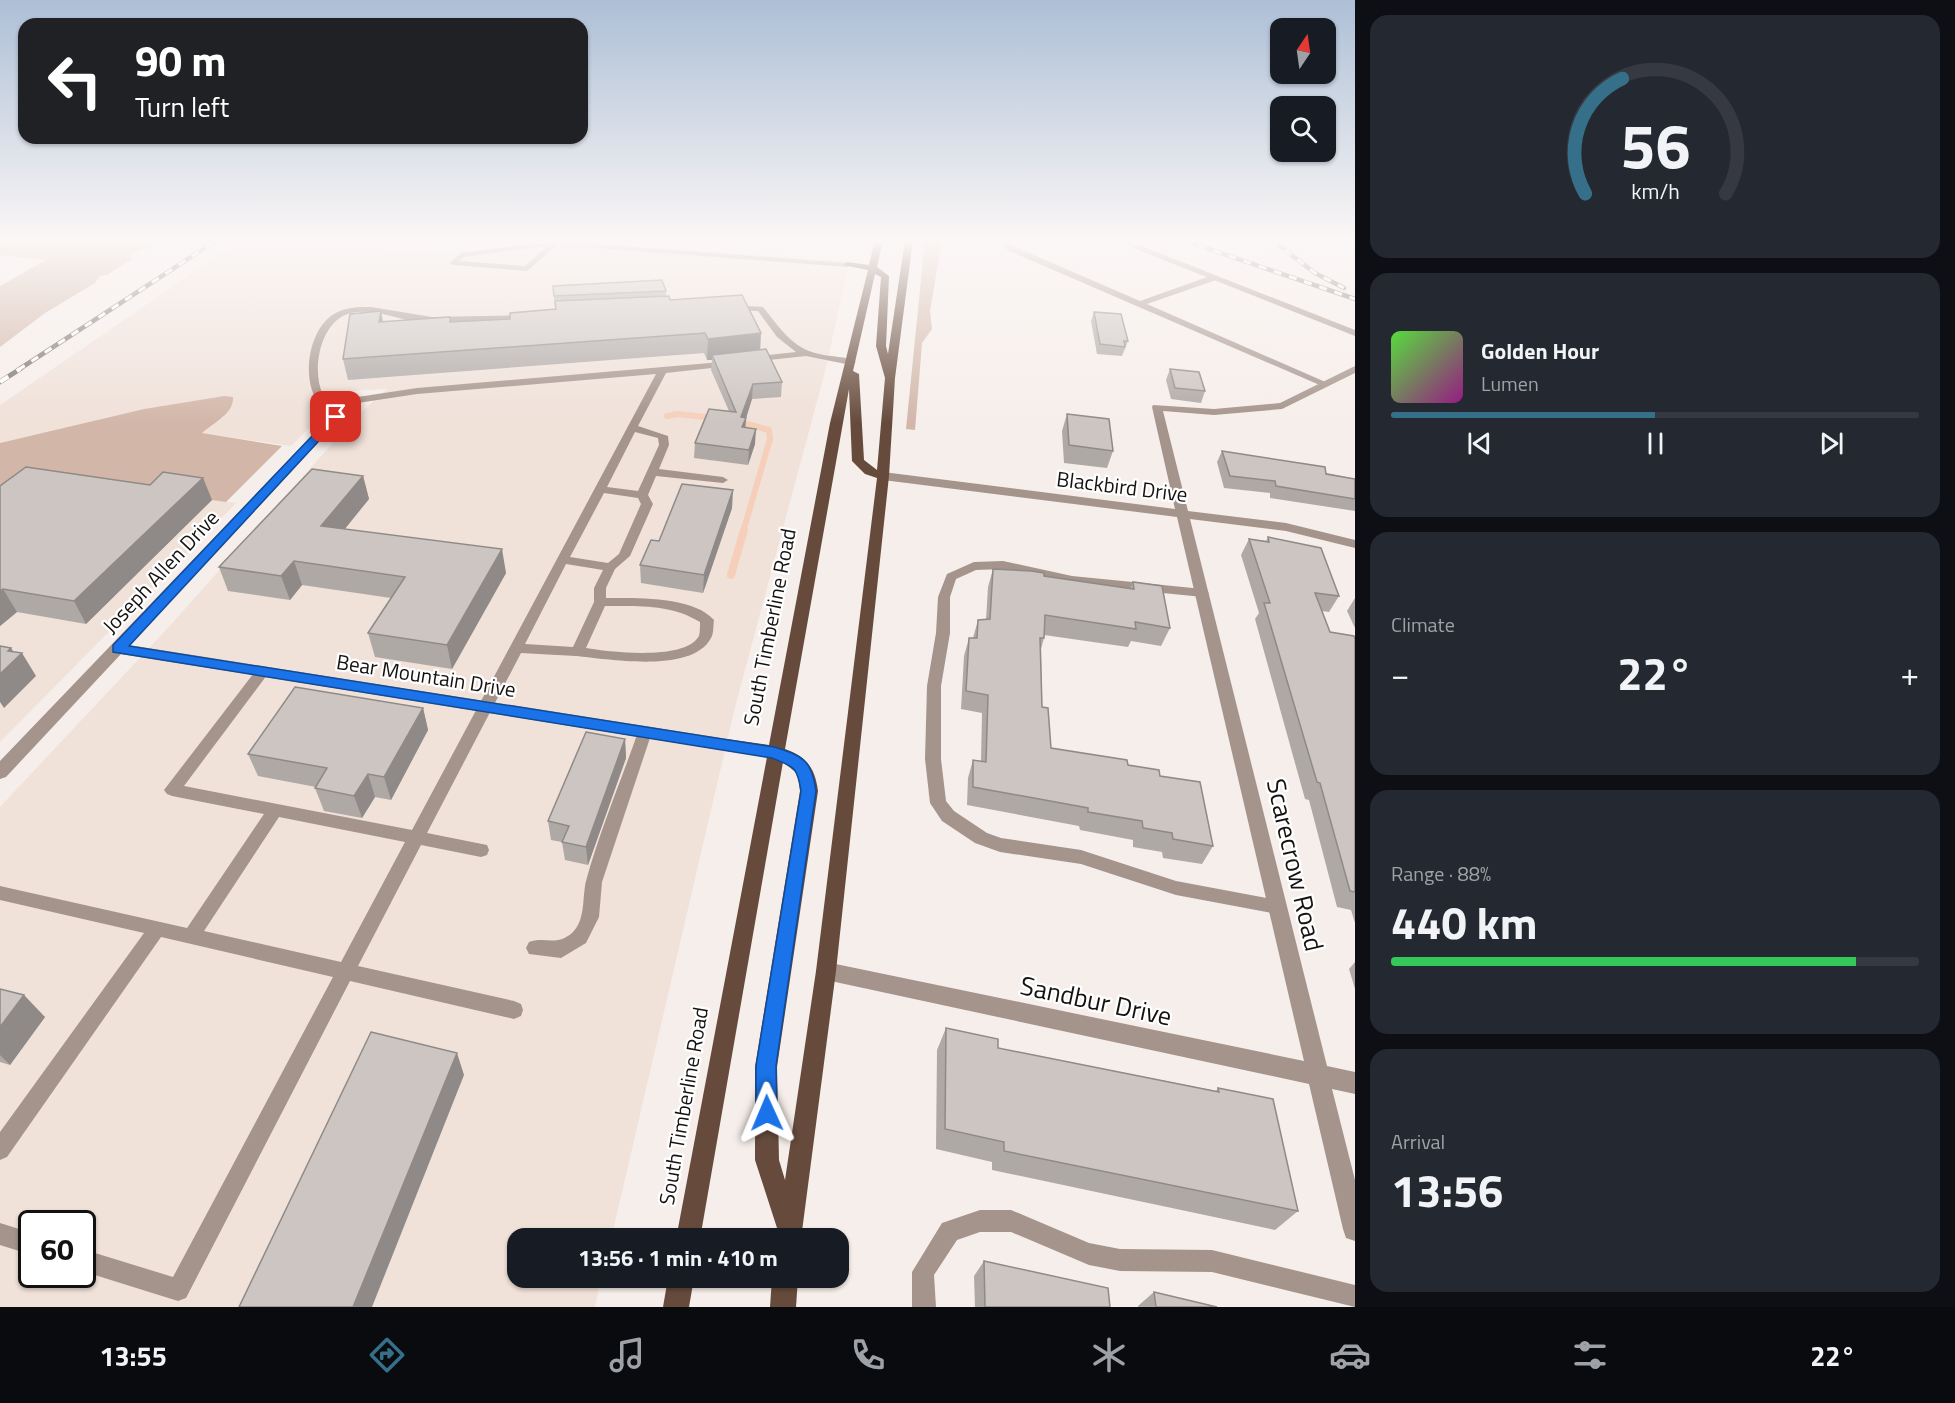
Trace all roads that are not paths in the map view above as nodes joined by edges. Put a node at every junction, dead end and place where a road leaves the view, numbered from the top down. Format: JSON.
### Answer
{"nodes":[{"id":1,"x":865,"y":301,"type":"edge"},
{"id":2,"x":884,"y":301,"type":"edge"},
{"id":3,"x":901,"y":301,"type":"edge"},
{"id":4,"x":1134,"y":301,"type":"edge"},
{"id":5,"x":1145,"y":301,"type":"edge"},
{"id":6,"x":1272,"y":301,"type":"edge"},
{"id":7,"x":1139,"y":303,"type":"junction"},
{"id":8,"x":724,"y":308,"type":"edge"},
{"id":9,"x":546,"y":317,"type":"edge"},
{"id":10,"x":1355,"y":333,"type":"edge"},
{"id":11,"x":804,"y":354,"type":"junction"},
{"id":12,"x":852,"y":358,"type":"junction"},
{"id":13,"x":1355,"y":369,"type":"edge"},
{"id":14,"x":662,"y":370,"type":"junction"},
{"id":15,"x":891,"y":378,"type":"junction"},
{"id":16,"x":1325,"y":384,"type":"junction"},
{"id":17,"x":351,"y":401,"type":"junction"},
{"id":18,"x":632,"y":428,"type":"junction"},
{"id":19,"x":653,"y":472,"type":"junction"},
{"id":20,"x":883,"y":476,"type":"junction"},
{"id":21,"x":723,"y":480,"type":"dead end"},
{"id":22,"x":600,"y":489,"type":"junction"},
{"id":23,"x":642,"y":495,"type":"junction"},
{"id":24,"x":1184,"y":514,"type":"junction"},
{"id":25,"x":1355,"y":544,"type":"edge"},
{"id":26,"x":562,"y":560,"type":"junction"},
{"id":27,"x":610,"y":567,"type":"junction"},
{"id":28,"x":1203,"y":593,"type":"junction"},
{"id":29,"x":600,"y":602,"type":"junction"},
{"id":30,"x":118,"y":648,"type":"junction"},
{"id":31,"x":516,"y":648,"type":"junction"},
{"id":32,"x":578,"y":652,"type":"junction"},
{"id":33,"x":262,"y":672,"type":"junction"},
{"id":34,"x":485,"y":707,"type":"junction"},
{"id":35,"x":645,"y":732,"type":"junction"},
{"id":36,"x":727,"y":745,"type":"joint"},
{"id":37,"x":774,"y":753,"type":"junction"},
{"id":38,"x":0,"y":772,"type":"edge"},
{"id":39,"x":275,"y":810,"type":"junction"},
{"id":40,"x":416,"y":838,"type":"junction"},
{"id":41,"x":481,"y":850,"type":"dead end"},
{"id":42,"x":0,"y":893,"type":"edge"},
{"id":43,"x":1277,"y":907,"type":"junction"},
{"id":44,"x":157,"y":929,"type":"junction"},
{"id":45,"x":191,"y":936,"type":"junction"},
{"id":46,"x":535,"y":948,"type":"dead end"},
{"id":47,"x":826,"y":971,"type":"junction"},
{"id":48,"x":346,"y":972,"type":"junction"},
{"id":49,"x":514,"y":1010,"type":"dead end"},
{"id":50,"x":1318,"y":1075,"type":"junction"},
{"id":51,"x":1355,"y":1083,"type":"edge"},
{"id":52,"x":0,"y":1150,"type":"edge"},
{"id":53,"x":690,"y":1228,"type":"edge"},
{"id":54,"x":787,"y":1228,"type":"edge"},
{"id":55,"x":790,"y":1228,"type":"edge"},
{"id":56,"x":1355,"y":1229,"type":"edge"},
{"id":57,"x":0,"y":1234,"type":"edge"},
{"id":58,"x":18,"y":1240,"type":"edge"},
{"id":59,"x":96,"y":1264,"type":"edge"},
{"id":60,"x":679,"y":1288,"type":"edge"},
{"id":61,"x":784,"y":1288,"type":"edge"},
{"id":62,"x":1355,"y":1296,"type":"edge"},
{"id":63,"x":676,"y":1307,"type":"edge"},
{"id":64,"x":783,"y":1307,"type":"edge"},
{"id":65,"x":924,"y":1307,"type":"edge"}],
"edges":[{"from":1,"to":12,"type":"main road","name":"South Timberline Road"},
{"from":2,"to":15,"type":"main road"},
{"from":3,"to":15,"type":"main road"},
{"from":4,"to":7,"type":"lane"},
{"from":5,"to":7,"type":"lane"},
{"from":6,"to":10,"type":"street"},
{"from":7,"to":16,"type":"lane"},
{"from":8,"to":11,"type":"lane"},
{"from":9,"to":17,"type":"lane"},
{"from":11,"to":12,"type":"lane"},
{"from":11,"to":14,"type":"lane"},
{"from":12,"to":20,"type":"main road"},
{"from":12,"to":37,"type":"main road","name":"South Timberline Road"},
{"from":13,"to":16,"type":"street"},
{"from":14,"to":17,"type":"lane"},
{"from":14,"to":18,"type":"lane"},
{"from":15,"to":20,"type":"main road"},
{"from":16,"to":24,"type":"street","name":"Scarecrow Road"},
{"from":17,"to":30,"type":"street","name":"Joseph Allen Drive"},
{"from":18,"to":19,"type":"lane"},
{"from":18,"to":22,"type":"lane"},
{"from":19,"to":21,"type":"lane"},
{"from":19,"to":23,"type":"lane"},
{"from":20,"to":24,"type":"street","name":"Blackbird Drive"},
{"from":20,"to":47,"type":"main road"},
{"from":22,"to":23,"type":"lane"},
{"from":22,"to":26,"type":"lane"},
{"from":23,"to":27,"type":"lane"},
{"from":24,"to":25,"type":"street","name":"Blackbird Drive"},
{"from":24,"to":28,"type":"street","name":"Scarecrow Road"},
{"from":26,"to":27,"type":"lane"},
{"from":26,"to":31,"type":"lane"},
{"from":27,"to":29,"type":"lane"},
{"from":28,"to":43,"type":"street","name":"Scarecrow Road"},
{"from":28,"to":43,"type":"lane"},
{"from":29,"to":32,"type":"lane"},
{"from":29,"to":32,"type":"lane"},
{"from":30,"to":33,"type":"street","name":"Bear Mountain Drive"},
{"from":30,"to":38,"type":"street","name":"Joseph Allen Drive"},
{"from":31,"to":32,"type":"lane"},
{"from":31,"to":34,"type":"lane"},
{"from":33,"to":34,"type":"street","name":"Bear Mountain Drive"},
{"from":33,"to":39,"type":"lane"},
{"from":34,"to":35,"type":"street","name":"Bear Mountain Drive"},
{"from":34,"to":40,"type":"lane"},
{"from":35,"to":36,"type":"street","name":"Bear Mountain Drive"},
{"from":35,"to":46,"type":"lane"},
{"from":36,"to":37,"type":"main road"},
{"from":37,"to":53,"type":"main road","name":"South Timberline Road"},
{"from":37,"to":54,"type":"main road"},
{"from":39,"to":40,"type":"lane"},
{"from":39,"to":45,"type":"lane"},
{"from":40,"to":41,"type":"lane"},
{"from":40,"to":48,"type":"lane"},
{"from":42,"to":44,"type":"lane"},
{"from":43,"to":50,"type":"street","name":"Scarecrow Road"},
{"from":44,"to":45,"type":"lane"},
{"from":44,"to":52,"type":"lane"},
{"from":45,"to":48,"type":"lane"},
{"from":47,"to":50,"type":"street","name":"Sandbur Drive"},
{"from":47,"to":55,"type":"main road"},
{"from":48,"to":49,"type":"lane"},
{"from":48,"to":59,"type":"lane"},
{"from":50,"to":51,"type":"street","name":"Sandbur Drive"},
{"from":50,"to":56,"type":"street","name":"Scarecrow Road"},
{"from":57,"to":58,"type":"lane"},
{"from":60,"to":63,"type":"main road"},
{"from":61,"to":64,"type":"main road"},
{"from":62,"to":65,"type":"lane"}]}
